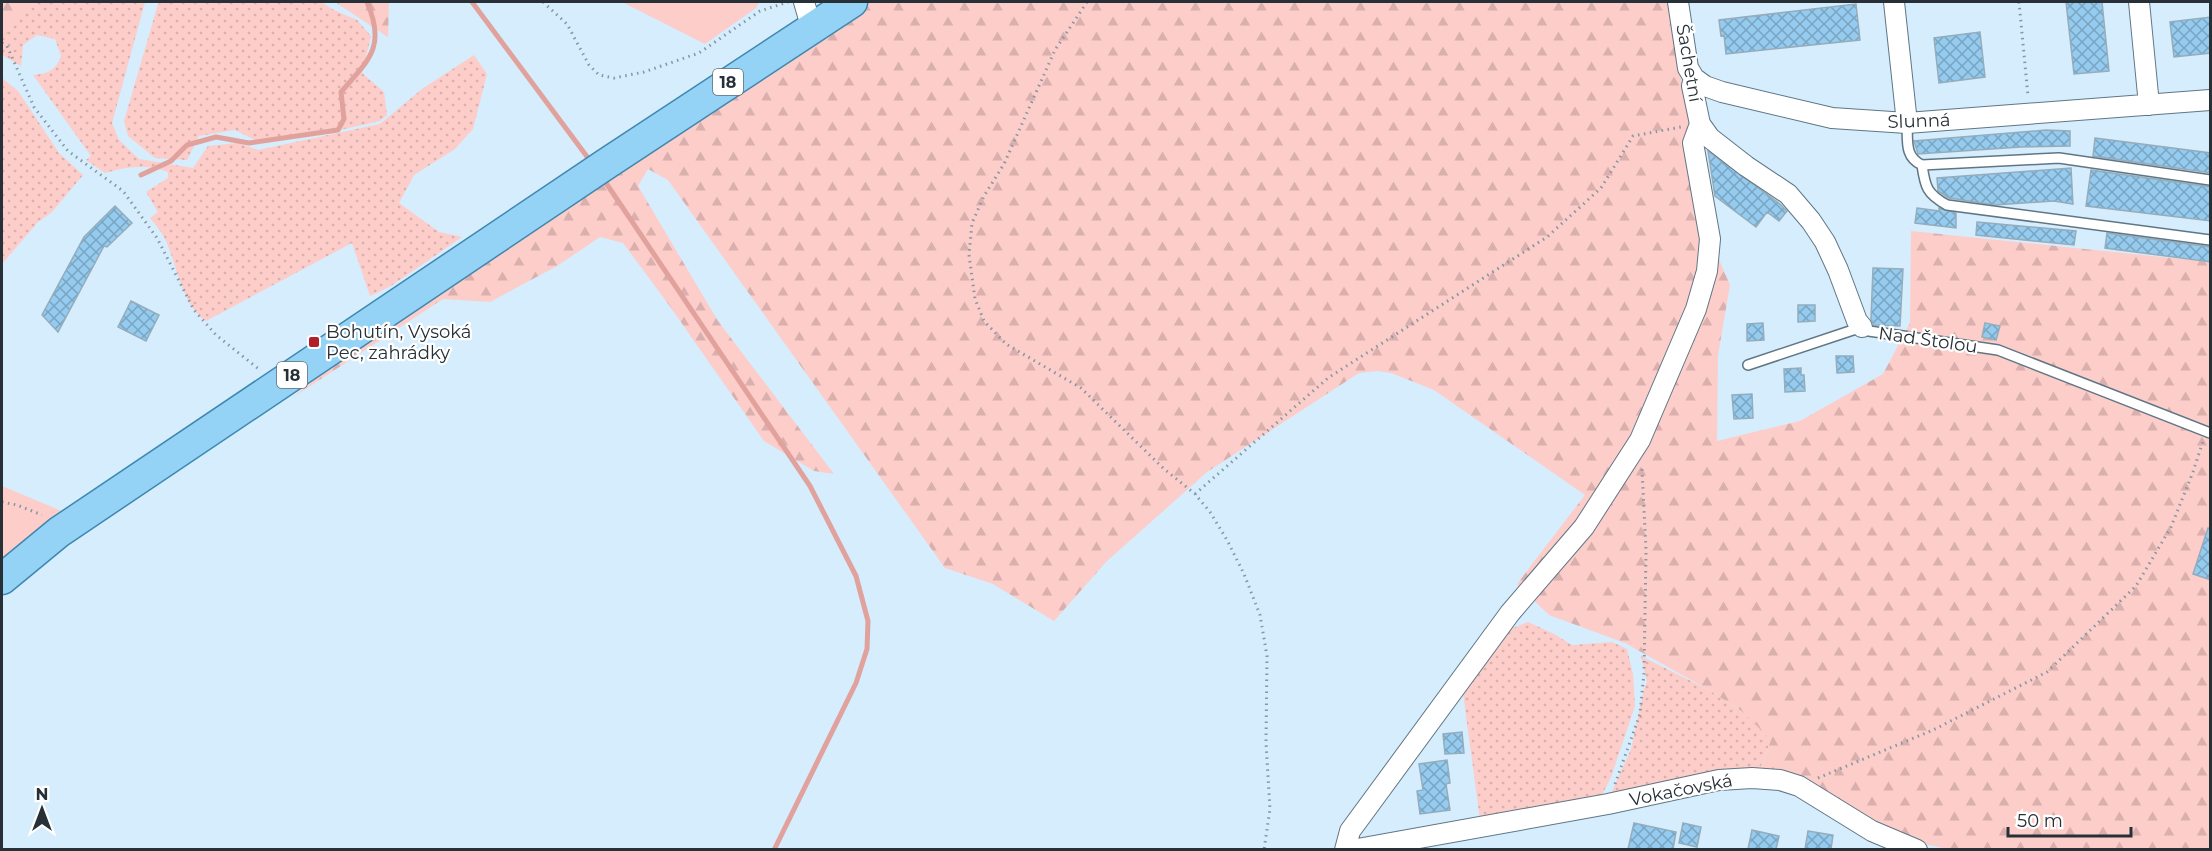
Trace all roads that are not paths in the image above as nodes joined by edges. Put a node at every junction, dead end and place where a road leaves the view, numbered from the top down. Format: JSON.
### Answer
{"nodes":[{"id":1,"x":852,"y":2,"type":"edge"},
{"id":2,"x":1682,"y":2,"type":"edge"},
{"id":3,"x":1894,"y":2,"type":"edge"},
{"id":4,"x":2139,"y":2,"type":"edge"},
{"id":5,"x":808,"y":14,"type":"edge"},
{"id":6,"x":1694,"y":78,"type":"junction"},
{"id":7,"x":2211,"y":100,"type":"edge"},
{"id":8,"x":2149,"y":105,"type":"junction"},
{"id":9,"x":1907,"y":123,"type":"junction"},
{"id":10,"x":1700,"y":124,"type":"junction"},
{"id":11,"x":1922,"y":165,"type":"junction"},
{"id":12,"x":2211,"y":180,"type":"edge"},
{"id":13,"x":2211,"y":240,"type":"edge"},
{"id":14,"x":1862,"y":327,"type":"junction"},
{"id":15,"x":1748,"y":365,"type":"dead end"},
{"id":16,"x":2208,"y":432,"type":"edge"},
{"id":17,"x":2,"y":579,"type":"edge"},
{"id":18,"x":1345,"y":849,"type":"edge"},
{"id":19,"x":1352,"y":849,"type":"edge"},
{"id":20,"x":1917,"y":849,"type":"edge"}],
"edges":[{"from":1,"to":5,"type":"main road","number":"18"},
{"from":2,"to":6,"type":"street","name":"Šachetní"},
{"from":3,"to":9,"type":"street"},
{"from":4,"to":8,"type":"street"},
{"from":5,"to":17,"type":"main road","number":"18"},
{"from":6,"to":9,"type":"street","name":"Slunná"},
{"from":6,"to":10,"type":"street","name":"Šachetní"},
{"from":7,"to":8,"type":"street","name":"Slunná"},
{"from":8,"to":9,"type":"street","name":"Slunná"},
{"from":9,"to":11,"type":"lane"},
{"from":10,"to":14,"type":"street","name":"Nad Štolou"},
{"from":10,"to":18,"type":"street"},
{"from":11,"to":12,"type":"lane"},
{"from":11,"to":13,"type":"lane"},
{"from":14,"to":15,"type":"lane"},
{"from":14,"to":16,"type":"lane","name":"Nad Štolou"},
{"from":19,"to":20,"type":"street","name":"Vokačovská"}]}
